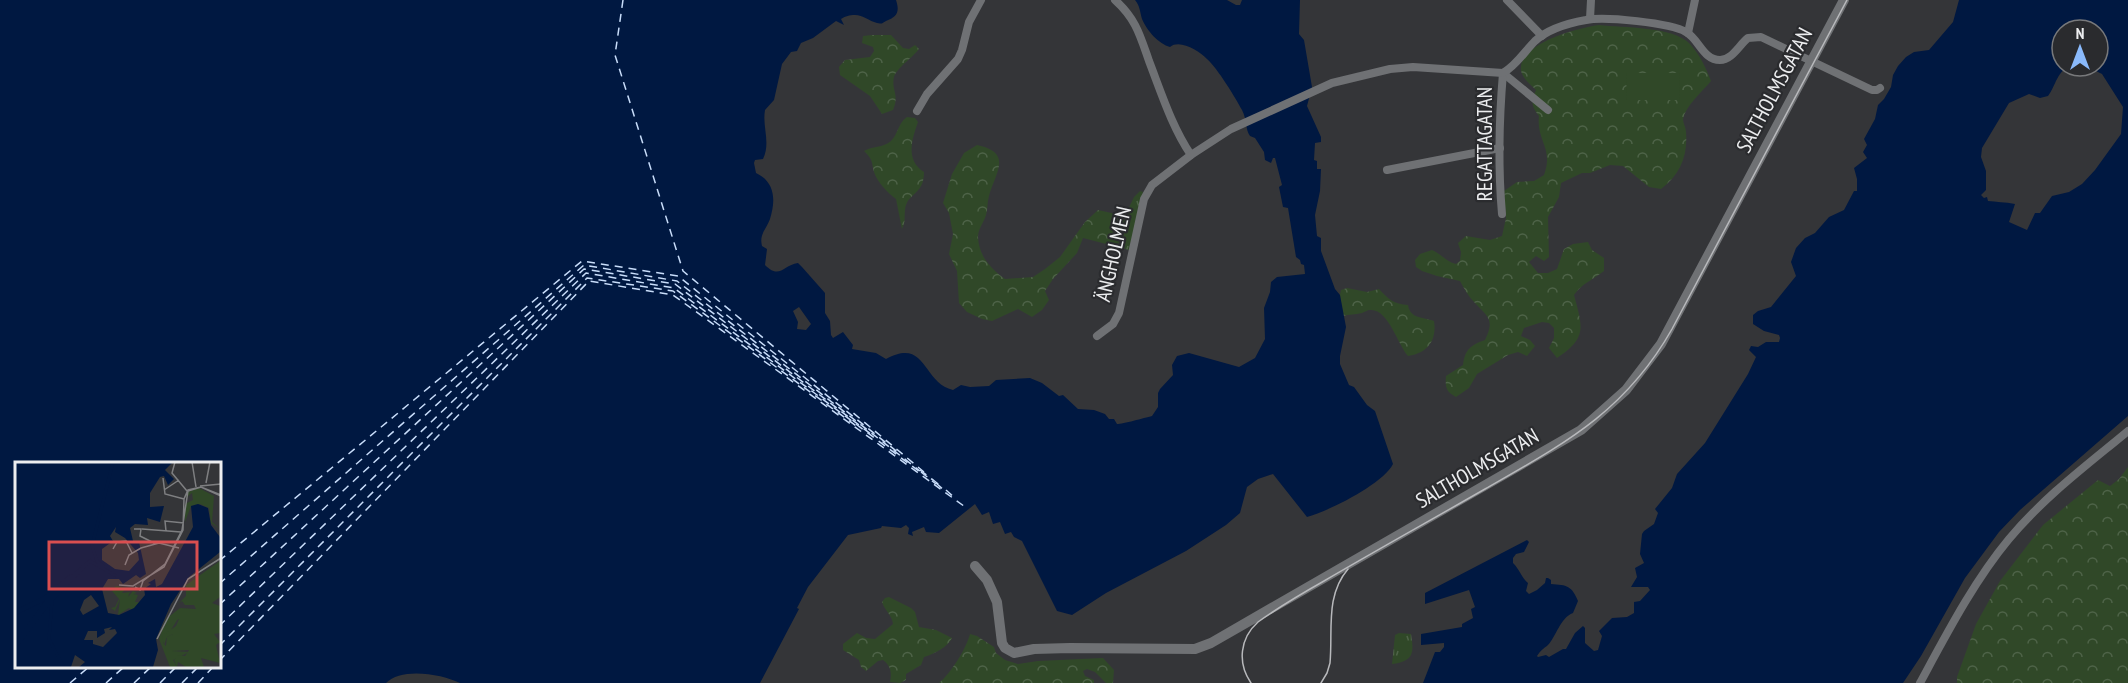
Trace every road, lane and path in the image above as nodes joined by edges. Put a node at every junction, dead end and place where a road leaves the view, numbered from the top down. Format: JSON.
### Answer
{"nodes":[{"id":1,"x":981,"y":0,"type":"edge"},
{"id":2,"x":1115,"y":0,"type":"edge"},
{"id":3,"x":1507,"y":0,"type":"edge"},
{"id":4,"x":1591,"y":0,"type":"edge"},
{"id":5,"x":1695,"y":0,"type":"edge"},
{"id":6,"x":1844,"y":0,"type":"edge"},
{"id":7,"x":1590,"y":19,"type":"junction"},
{"id":8,"x":1688,"y":33,"type":"junction"},
{"id":9,"x":1542,"y":36,"type":"junction"},
{"id":10,"x":1811,"y":61,"type":"junction"},
{"id":11,"x":1503,"y":74,"type":"junction"},
{"id":12,"x":1880,"y":88,"type":"dead end"},
{"id":13,"x":1548,"y":110,"type":"dead end"},
{"id":14,"x":917,"y":111,"type":"dead end"},
{"id":15,"x":1500,"y":148,"type":"junction"},
{"id":16,"x":1191,"y":155,"type":"junction"},
{"id":17,"x":1388,"y":170,"type":"dead end"},
{"id":18,"x":1502,"y":214,"type":"dead end"},
{"id":19,"x":1097,"y":336,"type":"dead end"},
{"id":20,"x":2128,"y":430,"type":"edge"},
{"id":21,"x":975,"y":567,"type":"dead end"},
{"id":22,"x":1920,"y":683,"type":"edge"}],
"edges":[{"from":1,"to":14,"type":"street"},
{"from":2,"to":16,"type":"street"},
{"from":3,"to":9,"type":"street"},
{"from":4,"to":7,"type":"street"},
{"from":5,"to":8,"type":"street"},
{"from":6,"to":10,"type":"street","name":"SALTHOLMSGATAN"},
{"from":7,"to":8,"type":"street"},
{"from":7,"to":9,"type":"street"},
{"from":8,"to":10,"type":"street"},
{"from":9,"to":11,"type":"street"},
{"from":10,"to":12,"type":"street"},
{"from":10,"to":21,"type":"street","name":"SALTHOLMSGATAN"},
{"from":11,"to":13,"type":"street"},
{"from":11,"to":15,"type":"street","name":"REGATTAGATAN"},
{"from":11,"to":16,"type":"street","name":"ÄNGHOLMEN"},
{"from":15,"to":17,"type":"street"},
{"from":15,"to":18,"type":"street","name":"REGATTAGATAN"},
{"from":16,"to":19,"type":"street","name":"ÄNGHOLMEN"},
{"from":20,"to":22,"type":"street"}]}
